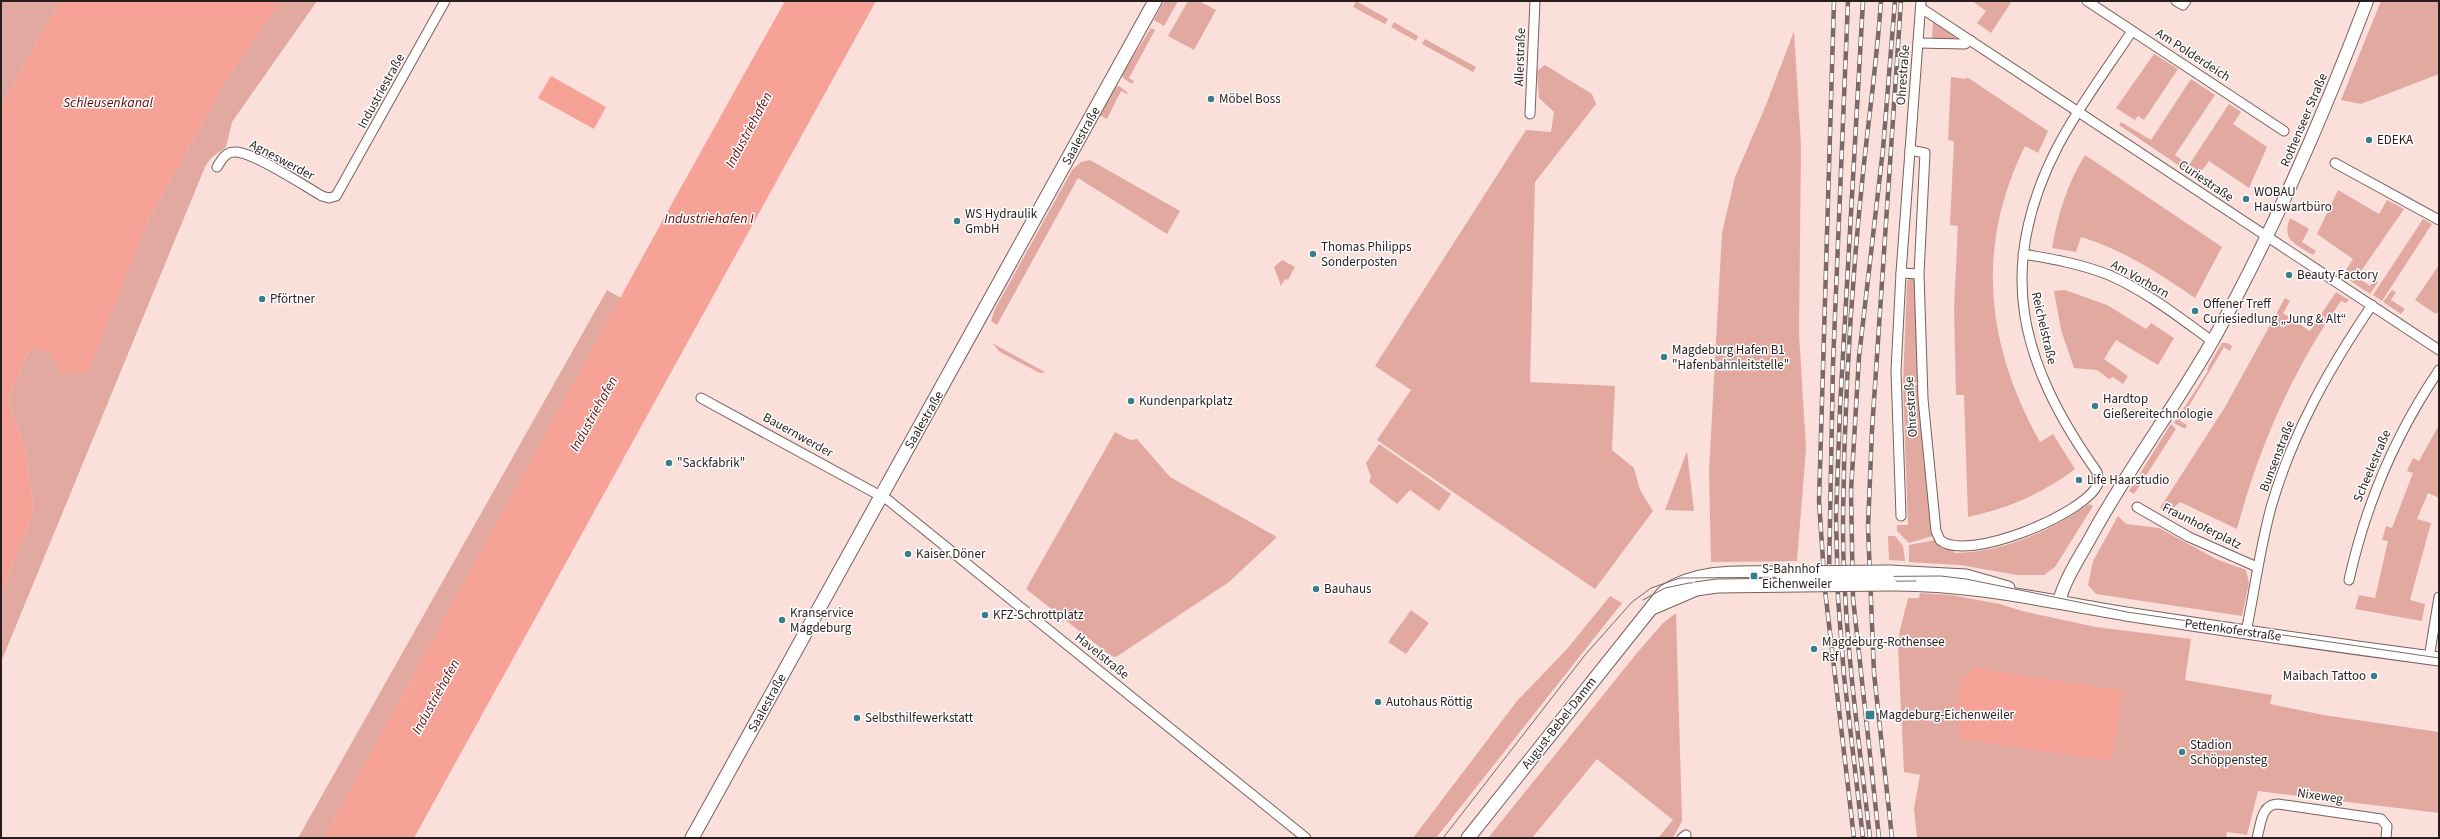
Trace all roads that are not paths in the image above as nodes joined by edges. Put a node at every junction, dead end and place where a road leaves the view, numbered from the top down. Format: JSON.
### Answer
{"nodes":[{"id":1,"x":445,"y":1,"type":"edge"},
{"id":2,"x":1155,"y":1,"type":"edge"},
{"id":3,"x":1535,"y":1,"type":"edge"},
{"id":4,"x":2087,"y":1,"type":"edge"},
{"id":5,"x":2176,"y":1,"type":"edge"},
{"id":6,"x":2186,"y":1,"type":"edge"},
{"id":7,"x":2367,"y":1,"type":"edge"},
{"id":8,"x":1921,"y":4,"type":"edge"},
{"id":9,"x":2132,"y":31,"type":"junction"},
{"id":10,"x":1970,"y":40,"type":"junction"},
{"id":11,"x":1918,"y":43,"type":"junction"},
{"id":12,"x":2078,"y":113,"type":"junction"},
{"id":13,"x":1530,"y":114,"type":"dead end"},
{"id":14,"x":2284,"y":131,"type":"dead end"},
{"id":15,"x":1910,"y":150,"type":"junction"},
{"id":16,"x":2335,"y":163,"type":"dead end"},
{"id":17,"x":217,"y":167,"type":"dead end"},
{"id":18,"x":339,"y":193,"type":"joint"},
{"id":19,"x":2439,"y":220,"type":"edge"},
{"id":20,"x":2267,"y":237,"type":"junction"},
{"id":21,"x":2023,"y":254,"type":"junction"},
{"id":22,"x":1901,"y":273,"type":"junction"},
{"id":23,"x":1919,"y":274,"type":"junction"},
{"id":24,"x":2372,"y":305,"type":"junction"},
{"id":25,"x":2212,"y":341,"type":"junction"},
{"id":26,"x":2439,"y":350,"type":"edge"},
{"id":27,"x":2439,"y":370,"type":"edge"},
{"id":28,"x":701,"y":398,"type":"dead end"},
{"id":29,"x":882,"y":495,"type":"junction"},
{"id":30,"x":2137,"y":507,"type":"dead end"},
{"id":31,"x":1901,"y":516,"type":"dead end"},
{"id":32,"x":1938,"y":538,"type":"joint"},
{"id":33,"x":2257,"y":567,"type":"junction"},
{"id":34,"x":2349,"y":580,"type":"dead end"},
{"id":35,"x":1696,"y":583,"type":"joint"},
{"id":36,"x":2439,"y":597,"type":"edge"},
{"id":37,"x":2059,"y":602,"type":"junction"},
{"id":38,"x":2246,"y":632,"type":"junction"},
{"id":39,"x":2434,"y":659,"type":"edge"},
{"id":40,"x":692,"y":838,"type":"edge"},
{"id":41,"x":1306,"y":838,"type":"edge"},
{"id":42,"x":1468,"y":838,"type":"edge"},
{"id":43,"x":2257,"y":838,"type":"edge"},
{"id":44,"x":2386,"y":838,"type":"edge"}],
"edges":[{"from":1,"to":18,"type":"street","name":"Industriestraße"},
{"from":2,"to":29,"type":"main road","name":"Saalestraße"},
{"from":3,"to":13,"type":"street","name":"Allerstraße"},
{"from":4,"to":9,"type":"street","name":"Am Polderdeich"},
{"from":5,"to":6,"type":"street"},
{"from":7,"to":20,"type":"street","name":"Rothenseer Straße"},
{"from":8,"to":10,"type":"street","name":"Curiestraße"},
{"from":8,"to":11,"type":"street","name":"Ohrestraße"},
{"from":9,"to":12,"type":"street"},
{"from":9,"to":14,"type":"street","name":"Am Polderdeich"},
{"from":10,"to":11,"type":"street"},
{"from":10,"to":12,"type":"street","name":"Curiestraße"},
{"from":11,"to":15,"type":"street","name":"Ohrestraße"},
{"from":12,"to":20,"type":"street","name":"Curiestraße"},
{"from":12,"to":21,"type":"street","name":"Reichelstraße"},
{"from":15,"to":22,"type":"street","name":"Ohrestraße"},
{"from":15,"to":23,"type":"street","name":"Ohrestraße"},
{"from":16,"to":19,"type":"street"},
{"from":17,"to":18,"type":"street","name":"Agneswerder"},
{"from":20,"to":24,"type":"street","name":"Curiestraße"},
{"from":20,"to":25,"type":"street","name":"Rothenseer Straße"},
{"from":21,"to":25,"type":"street","name":"Am Vorhorn"},
{"from":21,"to":32,"type":"street","name":"Reichelstraße"},
{"from":22,"to":23,"type":"street"},
{"from":22,"to":31,"type":"street","name":"Ohrestraße"},
{"from":23,"to":32,"type":"street","name":"Ohrestraße"},
{"from":24,"to":26,"type":"street","name":"Curiestraße"},
{"from":24,"to":33,"type":"street","name":"Bunsenstraße"},
{"from":25,"to":37,"type":"street","name":"Rothenseer Straße"},
{"from":27,"to":34,"type":"street","name":"Scheelestraße"},
{"from":28,"to":29,"type":"street","name":"Bauernwerder"},
{"from":29,"to":40,"type":"main road","name":"Saalestraße"},
{"from":29,"to":41,"type":"street","name":"Havelstraße"},
{"from":30,"to":33,"type":"street","name":"Fraunhoferplatz"},
{"from":33,"to":38,"type":"street","name":"Bunsenstraße"},
{"from":35,"to":37,"type":"main road","name":"Pettenkoferstraße","bridge":true},
{"from":35,"to":42,"type":"main road","name":"August-Bebel-Damm"},
{"from":36,"to":39,"type":"street"},
{"from":37,"to":38,"type":"main road","name":"Pettenkoferstraße"},
{"from":38,"to":39,"type":"main road","name":"Pettenkoferstraße"},
{"from":43,"to":44,"type":"street","name":"Nixeweg"}]}
